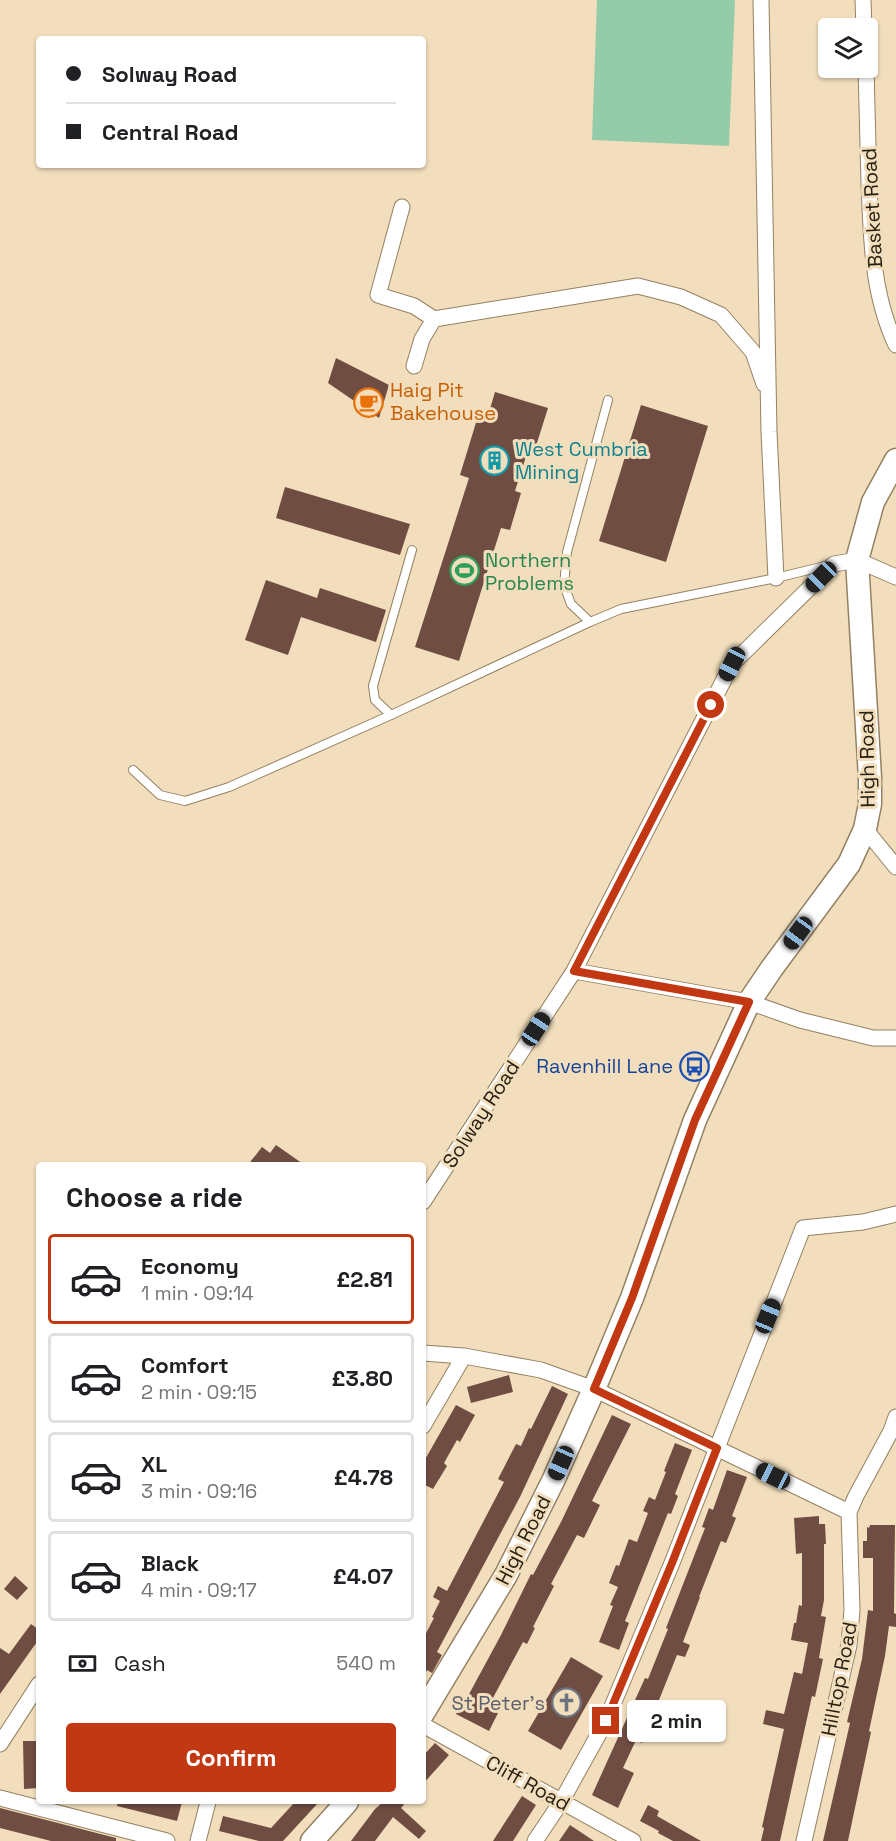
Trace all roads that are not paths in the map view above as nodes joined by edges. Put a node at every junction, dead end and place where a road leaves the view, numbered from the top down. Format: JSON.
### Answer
{"nodes":[{"id":1,"x":761,"y":0,"type":"edge"},
{"id":2,"x":863,"y":0,"type":"edge"},
{"id":3,"x":864,"y":18,"type":"edge"},
{"id":4,"x":866,"y":78,"type":"edge"},
{"id":5,"x":402,"y":207,"type":"dead end"},
{"id":6,"x":434,"y":319,"type":"junction"},
{"id":7,"x":896,"y":345,"type":"edge"},
{"id":8,"x":414,"y":366,"type":"dead end"},
{"id":9,"x":769,"y":395,"type":"junction"},
{"id":10,"x":608,"y":400,"type":"dead end"},
{"id":11,"x":896,"y":460,"type":"edge"},
{"id":12,"x":412,"y":550,"type":"dead end"},
{"id":13,"x":857,"y":560,"type":"junction"},
{"id":14,"x":834,"y":564,"type":"junction"},
{"id":15,"x":896,"y":577,"type":"edge"},
{"id":16,"x":776,"y":578,"type":"junction"},
{"id":17,"x":590,"y":622,"type":"junction"},
{"id":18,"x":391,"y":715,"type":"junction"},
{"id":19,"x":133,"y":770,"type":"dead end"},
{"id":20,"x":865,"y":829,"type":"junction"},
{"id":21,"x":896,"y":867,"type":"edge"},
{"id":22,"x":574,"y":971,"type":"junction"},
{"id":23,"x":749,"y":1002,"type":"junction"},
{"id":24,"x":896,"y":1038,"type":"edge"},
{"id":25,"x":426,"y":1197,"type":"edge"},
{"id":26,"x":896,"y":1214,"type":"edge"},
{"id":27,"x":426,"y":1353,"type":"edge"},
{"id":28,"x":464,"y":1356,"type":"junction"},
{"id":29,"x":594,"y":1389,"type":"junction"},
{"id":30,"x":896,"y":1417,"type":"edge"},
{"id":31,"x":426,"y":1421,"type":"edge"},
{"id":32,"x":717,"y":1448,"type":"junction"},
{"id":33,"x":849,"y":1512,"type":"junction"},
{"id":34,"x":36,"y":1689,"type":"edge"},
{"id":35,"x":426,"y":1708,"type":"edge"},
{"id":36,"x":426,"y":1727,"type":"edge"},
{"id":37,"x":0,"y":1744,"type":"edge"},
{"id":38,"x":0,"y":1798,"type":"edge"},
{"id":39,"x":561,"y":1802,"type":"junction"},
{"id":40,"x":207,"y":1804,"type":"edge"},
{"id":41,"x":345,"y":1804,"type":"edge"},
{"id":42,"x":167,"y":1841,"type":"edge"},
{"id":43,"x":198,"y":1841,"type":"edge"},
{"id":44,"x":312,"y":1841,"type":"edge"},
{"id":45,"x":535,"y":1841,"type":"edge"},
{"id":46,"x":633,"y":1841,"type":"edge"},
{"id":47,"x":804,"y":1841,"type":"edge"}],
"edges":[{"from":1,"to":9,"type":"street"},
{"from":2,"to":3,"type":"street"},
{"from":4,"to":7,"type":"street","name":"Basket Road"},
{"from":5,"to":6,"type":"street"},
{"from":6,"to":8,"type":"street"},
{"from":6,"to":9,"type":"street"},
{"from":9,"to":16,"type":"street"},
{"from":10,"to":17,"type":"lane"},
{"from":11,"to":13,"type":"street","name":"High Road"},
{"from":12,"to":18,"type":"lane"},
{"from":13,"to":14,"type":"street"},
{"from":13,"to":15,"type":"street"},
{"from":13,"to":20,"type":"street","name":"High Road"},
{"from":14,"to":16,"type":"lane"},
{"from":14,"to":22,"type":"street","name":"Solway Road"},
{"from":16,"to":17,"type":"lane"},
{"from":17,"to":18,"type":"lane"},
{"from":18,"to":19,"type":"lane"},
{"from":20,"to":21,"type":"street"},
{"from":20,"to":23,"type":"street","name":"High Road"},
{"from":22,"to":23,"type":"street"},
{"from":22,"to":25,"type":"street","name":"Solway Road"},
{"from":23,"to":24,"type":"street"},
{"from":23,"to":29,"type":"street","name":"High Road"},
{"from":26,"to":32,"type":"street"},
{"from":27,"to":28,"type":"street"},
{"from":28,"to":29,"type":"street"},
{"from":28,"to":31,"type":"street"},
{"from":29,"to":32,"type":"street"},
{"from":29,"to":35,"type":"street","name":"High Road"},
{"from":30,"to":33,"type":"street","name":"Hilltop Road"},
{"from":32,"to":33,"type":"street"},
{"from":32,"to":39,"type":"street"},
{"from":33,"to":47,"type":"street","name":"Hilltop Road"},
{"from":34,"to":37,"type":"street"},
{"from":36,"to":39,"type":"street","name":"Cliff Road"},
{"from":38,"to":42,"type":"street"},
{"from":39,"to":45,"type":"street"},
{"from":39,"to":46,"type":"street","name":"Cliff Road"},
{"from":40,"to":43,"type":"street"},
{"from":41,"to":44,"type":"street"}]}
